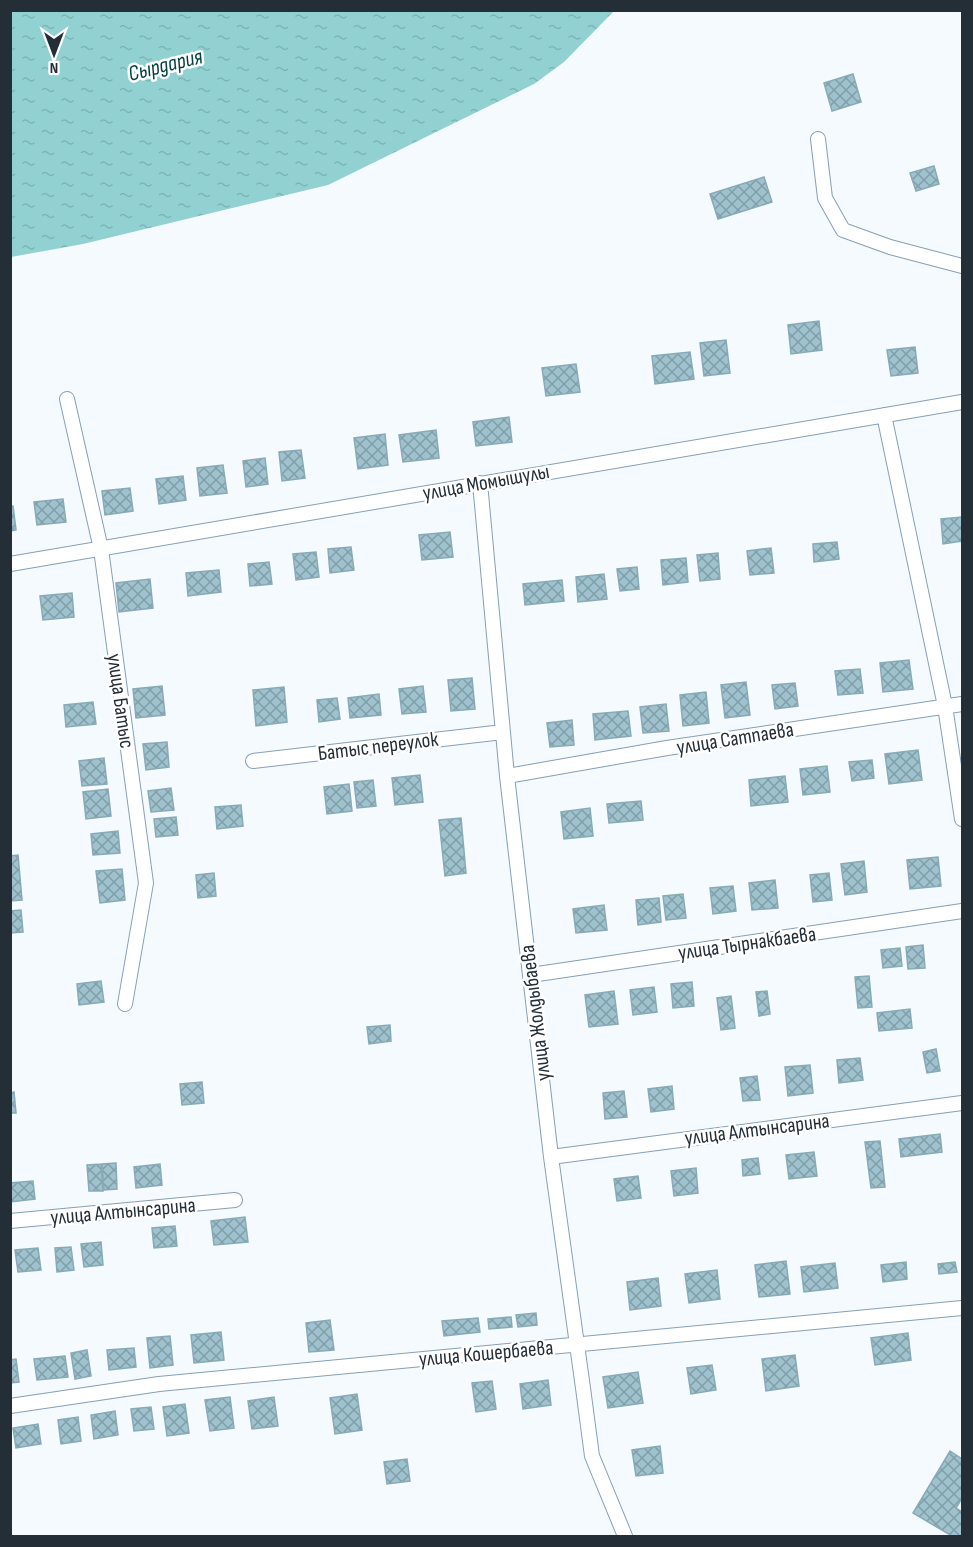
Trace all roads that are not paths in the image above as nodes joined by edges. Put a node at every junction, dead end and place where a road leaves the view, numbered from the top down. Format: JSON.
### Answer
{"nodes":[{"id":1,"x":818,"y":139,"type":"dead end"},
{"id":2,"x":963,"y":266,"type":"edge"},
{"id":3,"x":67,"y":399,"type":"dead end"},
{"id":4,"x":963,"y":402,"type":"edge"},
{"id":5,"x":884,"y":415,"type":"junction"},
{"id":6,"x":480,"y":483,"type":"junction"},
{"id":7,"x":101,"y":549,"type":"junction"},
{"id":8,"x":10,"y":564,"type":"edge"},
{"id":9,"x":963,"y":704,"type":"edge"},
{"id":10,"x":945,"y":706,"type":"junction"},
{"id":11,"x":503,"y":732,"type":"junction"},
{"id":12,"x":253,"y":761,"type":"dead end"},
{"id":13,"x":507,"y":776,"type":"junction"},
{"id":14,"x":963,"y":819,"type":"edge"},
{"id":15,"x":963,"y":911,"type":"edge"},
{"id":16,"x":531,"y":975,"type":"junction"},
{"id":17,"x":125,"y":1004,"type":"dead end"},
{"id":18,"x":963,"y":1103,"type":"edge"},
{"id":19,"x":551,"y":1157,"type":"junction"},
{"id":20,"x":235,"y":1200,"type":"dead end"},
{"id":21,"x":10,"y":1221,"type":"edge"},
{"id":22,"x":963,"y":1308,"type":"edge"},
{"id":23,"x":577,"y":1345,"type":"junction"},
{"id":24,"x":10,"y":1406,"type":"edge"},
{"id":25,"x":626,"y":1536,"type":"edge"}],
"edges":[{"from":1,"to":2,"type":"street"},
{"from":3,"to":7,"type":"street","name":"улица Батыс"},
{"from":4,"to":5,"type":"street","name":"улица Момышулы"},
{"from":5,"to":6,"type":"street","name":"улица Момышулы"},
{"from":5,"to":10,"type":"street"},
{"from":6,"to":7,"type":"street","name":"улица Момышулы"},
{"from":6,"to":11,"type":"street","name":"улица Жолдыбаева"},
{"from":7,"to":8,"type":"street","name":"улица Момышулы"},
{"from":7,"to":17,"type":"street","name":"улица Батыс"},
{"from":9,"to":10,"type":"street","name":"улица Сатпаева"},
{"from":10,"to":13,"type":"street","name":"улица Сатпаева"},
{"from":10,"to":14,"type":"street"},
{"from":11,"to":12,"type":"street","name":"Батыс переулок"},
{"from":11,"to":13,"type":"street","name":"улица Жолдыбаева"},
{"from":13,"to":16,"type":"street","name":"улица Жолдыбаева"},
{"from":15,"to":16,"type":"street","name":"улица Тырнакбаева"},
{"from":16,"to":19,"type":"street","name":"улица Жолдыбаева"},
{"from":18,"to":19,"type":"street","name":"улица Алтынсарина"},
{"from":19,"to":23,"type":"street","name":"улица Жолдыбаева"},
{"from":20,"to":21,"type":"street","name":"улица Алтынсарина"},
{"from":22,"to":23,"type":"street","name":"улица Кошербаева"},
{"from":23,"to":24,"type":"street","name":"улица Кошербаева"},
{"from":23,"to":25,"type":"street","name":"улица Жолдыбаева"}]}
